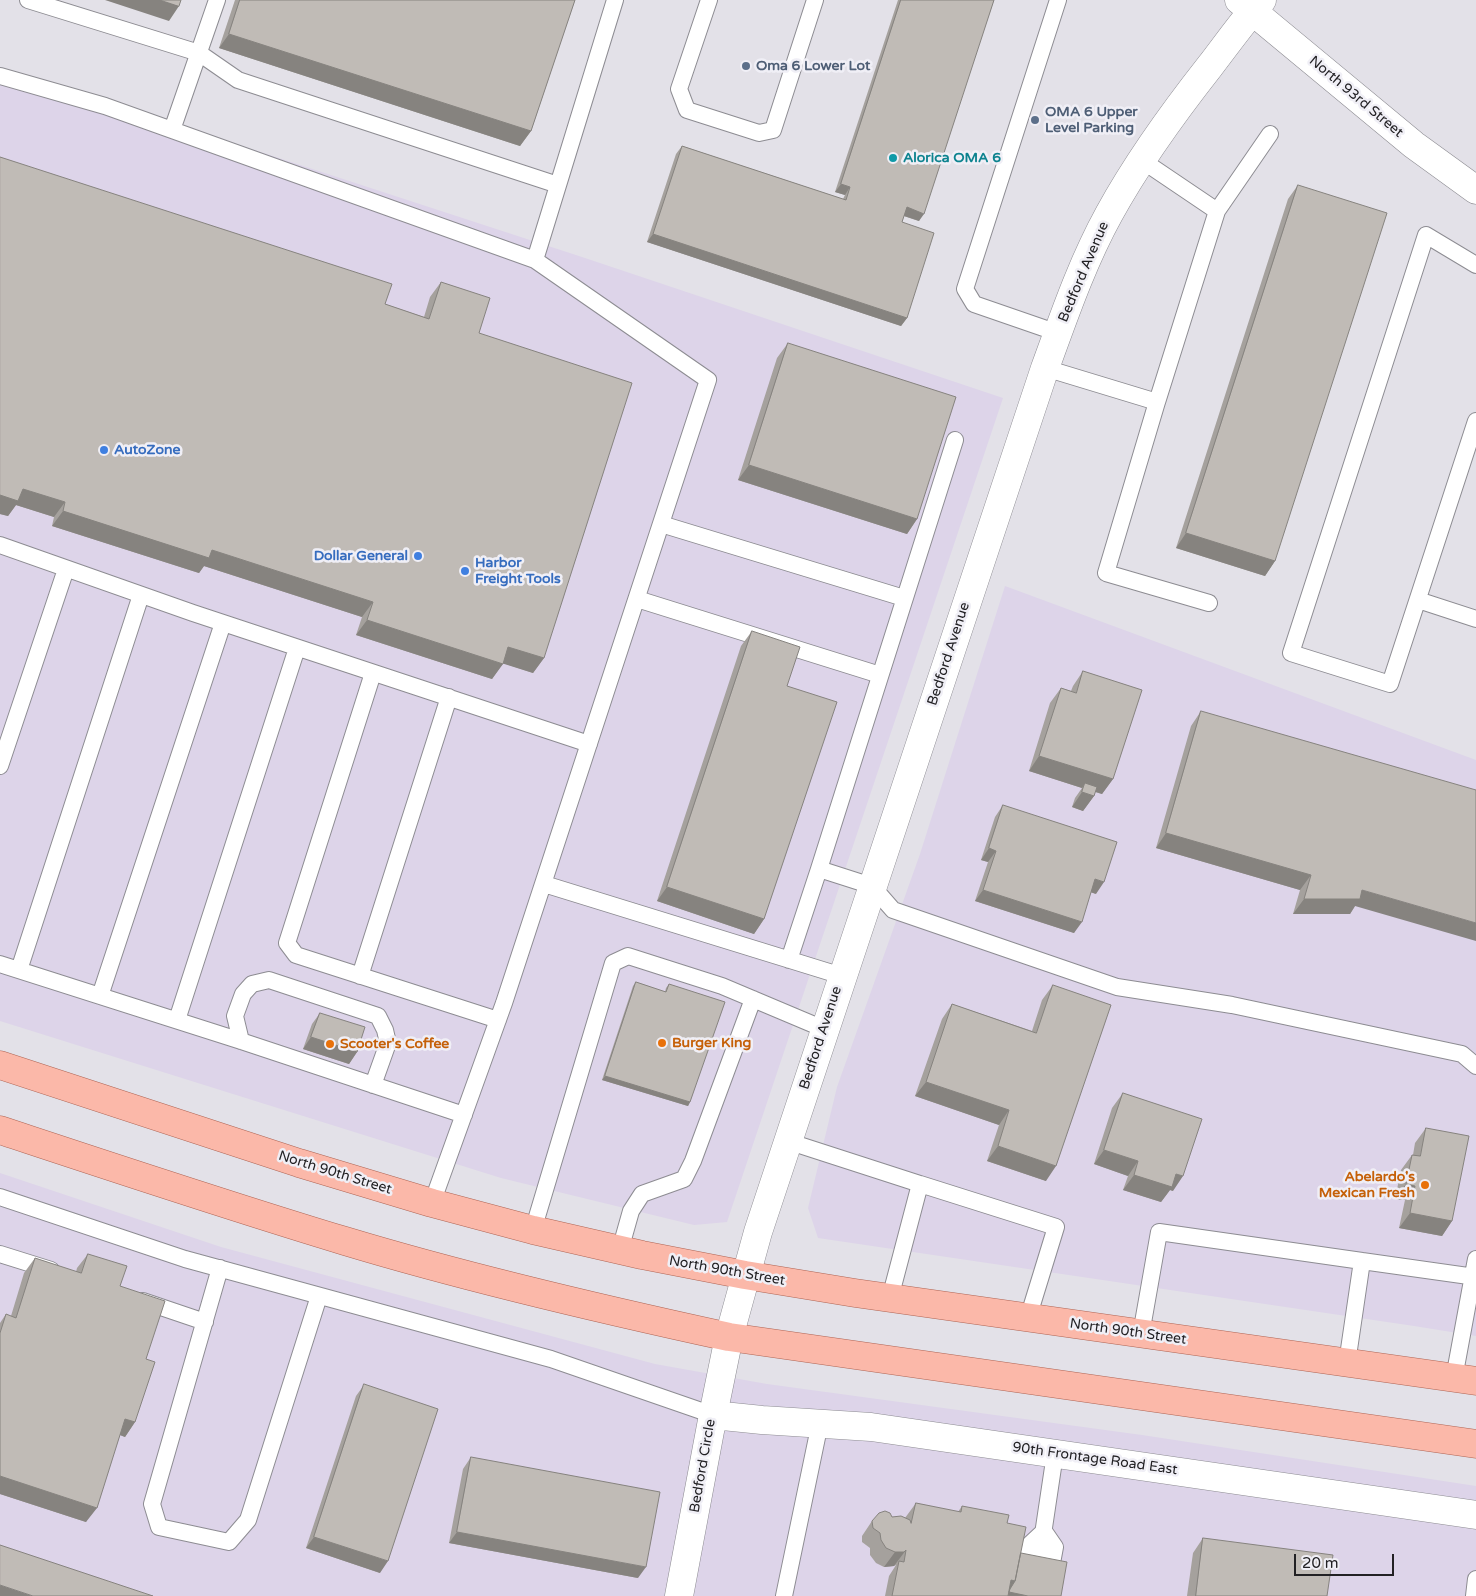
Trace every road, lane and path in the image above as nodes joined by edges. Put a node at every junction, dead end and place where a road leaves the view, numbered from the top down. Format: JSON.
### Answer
{"nodes":[{"id":1,"x":28,"y":0,"type":"edge"},
{"id":2,"x":217,"y":0,"type":"edge"},
{"id":3,"x":615,"y":0,"type":"edge"},
{"id":4,"x":709,"y":0,"type":"edge"},
{"id":5,"x":814,"y":0,"type":"edge"},
{"id":6,"x":1058,"y":0,"type":"edge"},
{"id":7,"x":1251,"y":4,"type":"edge"},
{"id":8,"x":199,"y":53,"type":"junction"},
{"id":9,"x":0,"y":76,"type":"edge"},
{"id":10,"x":172,"y":130,"type":"junction"},
{"id":11,"x":1270,"y":134,"type":"dead end"},
{"id":12,"x":1140,"y":159,"type":"junction"},
{"id":13,"x":558,"y":185,"type":"junction"},
{"id":14,"x":1476,"y":190,"type":"edge"},
{"id":15,"x":1217,"y":211,"type":"junction"},
{"id":16,"x":535,"y":260,"type":"junction"},
{"id":17,"x":1476,"y":265,"type":"edge"},
{"id":18,"x":1058,"y":332,"type":"junction"},
{"id":19,"x":1045,"y":368,"type":"junction"},
{"id":20,"x":1157,"y":402,"type":"junction"},
{"id":21,"x":1476,"y":420,"type":"edge"},
{"id":22,"x":955,"y":440,"type":"dead end"},
{"id":23,"x":661,"y":524,"type":"junction"},
{"id":24,"x":0,"y":545,"type":"edge"},
{"id":25,"x":66,"y":568,"type":"junction"},
{"id":26,"x":141,"y":595,"type":"junction"},
{"id":27,"x":904,"y":598,"type":"junction"},
{"id":28,"x":637,"y":600,"type":"junction"},
{"id":29,"x":1418,"y":600,"type":"junction"},
{"id":30,"x":1209,"y":603,"type":"dead end"},
{"id":31,"x":1476,"y":620,"type":"edge"},
{"id":32,"x":223,"y":623,"type":"junction"},
{"id":33,"x":297,"y":648,"type":"junction"},
{"id":34,"x":374,"y":673,"type":"junction"},
{"id":35,"x":880,"y":675,"type":"junction"},
{"id":36,"x":449,"y":697,"type":"junction"},
{"id":37,"x":589,"y":744,"type":"junction"},
{"id":38,"x":0,"y":766,"type":"edge"},
{"id":39,"x":819,"y":869,"type":"junction"},
{"id":40,"x":544,"y":884,"type":"junction"},
{"id":41,"x":872,"y":886,"type":"junction"},
{"id":42,"x":789,"y":960,"type":"junction"},
{"id":43,"x":0,"y":964,"type":"edge"},
{"id":44,"x":19,"y":970,"type":"junction"},
{"id":45,"x":360,"y":976,"type":"junction"},
{"id":46,"x":842,"y":976,"type":"junction"},
{"id":47,"x":100,"y":996,"type":"junction"},
{"id":48,"x":753,"y":999,"type":"junction"},
{"id":49,"x":177,"y":1020,"type":"junction"},
{"id":50,"x":498,"y":1020,"type":"junction"},
{"id":51,"x":824,"y":1029,"type":"junction"},
{"id":52,"x":240,"y":1041,"type":"junction"},
{"id":53,"x":0,"y":1065,"type":"edge"},
{"id":54,"x":1476,"y":1066,"type":"edge"},
{"id":55,"x":373,"y":1085,"type":"junction"},
{"id":56,"x":464,"y":1115,"type":"junction"},
{"id":57,"x":0,"y":1130,"type":"edge"},
{"id":58,"x":787,"y":1141,"type":"junction"},
{"id":59,"x":920,"y":1184,"type":"junction"},
{"id":60,"x":0,"y":1197,"type":"edge"},
{"id":61,"x":432,"y":1203,"type":"junction"},
{"id":62,"x":533,"y":1230,"type":"junction"},
{"id":63,"x":620,"y":1250,"type":"junction"},
{"id":64,"x":0,"y":1254,"type":"edge"},
{"id":65,"x":1476,"y":1259,"type":"edge"},
{"id":66,"x":1362,"y":1262,"type":"junction"},
{"id":67,"x":220,"y":1268,"type":"junction"},
{"id":68,"x":65,"y":1275,"type":"edge"},
{"id":69,"x":745,"y":1275,"type":"junction"},
{"id":70,"x":1474,"y":1277,"type":"edge"},
{"id":71,"x":319,"y":1296,"type":"junction"},
{"id":72,"x":131,"y":1298,"type":"edge"},
{"id":73,"x":890,"y":1298,"type":"junction"},
{"id":74,"x":1028,"y":1318,"type":"junction"},
{"id":75,"x":205,"y":1322,"type":"junction"},
{"id":76,"x":1141,"y":1334,"type":"junction"},
{"id":77,"x":729,"y":1337,"type":"junction"},
{"id":78,"x":1347,"y":1363,"type":"junction"},
{"id":79,"x":1465,"y":1379,"type":"edge"},
{"id":80,"x":713,"y":1415,"type":"junction"},
{"id":81,"x":820,"y":1423,"type":"junction"},
{"id":82,"x":1476,"y":1444,"type":"edge"},
{"id":83,"x":1055,"y":1454,"type":"junction"},
{"id":84,"x":1476,"y":1515,"type":"edge"},
{"id":85,"x":1044,"y":1532,"type":"junction"},
{"id":86,"x":1476,"y":1580,"type":"edge"},
{"id":87,"x":679,"y":1596,"type":"edge"},
{"id":88,"x":784,"y":1596,"type":"edge"},
{"id":89,"x":1474,"y":1596,"type":"edge"}],
"edges":[{"from":1,"to":8,"type":"lane"},
{"from":2,"to":8,"type":"lane"},
{"from":3,"to":13,"type":"lane"},
{"from":4,"to":5,"type":"lane"},
{"from":6,"to":18,"type":"lane"},
{"from":7,"to":12,"type":"street","name":"Bedford Avenue"},
{"from":7,"to":14,"type":"street","name":"North 93rd Street"},
{"from":8,"to":10,"type":"lane"},
{"from":8,"to":13,"type":"lane"},
{"from":9,"to":10,"type":"lane"},
{"from":10,"to":16,"type":"lane"},
{"from":11,"to":15,"type":"lane"},
{"from":12,"to":15,"type":"lane"},
{"from":12,"to":18,"type":"street","name":"Bedford Avenue"},
{"from":13,"to":16,"type":"lane"},
{"from":15,"to":20,"type":"lane"},
{"from":16,"to":23,"type":"lane"},
{"from":17,"to":29,"type":"lane"},
{"from":18,"to":19,"type":"street","name":"Bedford Avenue"},
{"from":19,"to":20,"type":"lane"},
{"from":19,"to":41,"type":"street","name":"Bedford Avenue"},
{"from":20,"to":30,"type":"lane"},
{"from":21,"to":29,"type":"lane"},
{"from":22,"to":27,"type":"lane"},
{"from":23,"to":27,"type":"lane"},
{"from":23,"to":28,"type":"lane"},
{"from":24,"to":25,"type":"lane"},
{"from":25,"to":26,"type":"lane"},
{"from":25,"to":38,"type":"lane"},
{"from":26,"to":32,"type":"lane"},
{"from":26,"to":44,"type":"lane"},
{"from":27,"to":35,"type":"lane"},
{"from":28,"to":35,"type":"lane"},
{"from":28,"to":37,"type":"lane"},
{"from":29,"to":31,"type":"lane"},
{"from":32,"to":33,"type":"lane"},
{"from":32,"to":47,"type":"lane"},
{"from":33,"to":34,"type":"lane"},
{"from":33,"to":49,"type":"lane"},
{"from":34,"to":36,"type":"lane"},
{"from":34,"to":45,"type":"lane"},
{"from":35,"to":39,"type":"lane"},
{"from":36,"to":37,"type":"lane"},
{"from":36,"to":45,"type":"lane"},
{"from":37,"to":40,"type":"lane"},
{"from":39,"to":41,"type":"lane"},
{"from":39,"to":42,"type":"lane"},
{"from":40,"to":42,"type":"lane"},
{"from":40,"to":50,"type":"lane"},
{"from":41,"to":46,"type":"street","name":"Bedford Avenue"},
{"from":41,"to":54,"type":"lane"},
{"from":42,"to":46,"type":"lane"},
{"from":43,"to":44,"type":"lane"},
{"from":44,"to":47,"type":"lane"},
{"from":45,"to":50,"type":"lane"},
{"from":46,"to":51,"type":"street","name":"Bedford Avenue"},
{"from":47,"to":49,"type":"lane"},
{"from":48,"to":51,"type":"lane"},
{"from":48,"to":62,"type":"lane"},
{"from":48,"to":63,"type":"lane"},
{"from":49,"to":52,"type":"lane"},
{"from":50,"to":56,"type":"lane"},
{"from":51,"to":58,"type":"street","name":"Bedford Avenue"},
{"from":52,"to":55,"type":"lane"},
{"from":52,"to":55,"type":"lane"},
{"from":53,"to":61,"type":"main road","name":"North 90th Street"},
{"from":55,"to":56,"type":"lane"},
{"from":56,"to":61,"type":"lane"},
{"from":57,"to":77,"type":"main road"},
{"from":58,"to":59,"type":"lane"},
{"from":58,"to":69,"type":"street","name":"Bedford Avenue"},
{"from":59,"to":73,"type":"lane"},
{"from":59,"to":74,"type":"lane"},
{"from":60,"to":67,"type":"lane"},
{"from":61,"to":62,"type":"main road","name":"North 90th Street"},
{"from":62,"to":63,"type":"main road","name":"North 90th Street"},
{"from":63,"to":69,"type":"main road","name":"North 90th Street"},
{"from":64,"to":68,"type":"lane"},
{"from":65,"to":70,"type":"lane"},
{"from":66,"to":70,"type":"lane"},
{"from":66,"to":76,"type":"lane"},
{"from":66,"to":78,"type":"lane"},
{"from":67,"to":71,"type":"lane"},
{"from":67,"to":75,"type":"lane"},
{"from":69,"to":73,"type":"main road","name":"North 90th Street"},
{"from":69,"to":77,"type":"street","name":"Bedford Avenue"},
{"from":70,"to":79,"type":"lane"},
{"from":71,"to":75,"type":"lane"},
{"from":71,"to":80,"type":"lane"},
{"from":72,"to":75,"type":"lane"},
{"from":73,"to":74,"type":"main road","name":"North 90th Street"},
{"from":74,"to":76,"type":"main road","name":"North 90th Street"},
{"from":76,"to":78,"type":"main road","name":"North 90th Street"},
{"from":77,"to":80,"type":"street","name":"Bedford Circle"},
{"from":77,"to":82,"type":"main road"},
{"from":78,"to":79,"type":"main road","name":"North 90th Street"},
{"from":80,"to":81,"type":"street","name":"90th Frontage Road East"},
{"from":80,"to":87,"type":"street","name":"Bedford Circle"},
{"from":81,"to":83,"type":"street","name":"90th Frontage Road East"},
{"from":81,"to":88,"type":"lane"},
{"from":83,"to":84,"type":"street","name":"90th Frontage Road East"},
{"from":83,"to":85,"type":"lane"},
{"from":85,"to":85,"type":"lane"},
{"from":86,"to":89,"type":"lane"}]}
